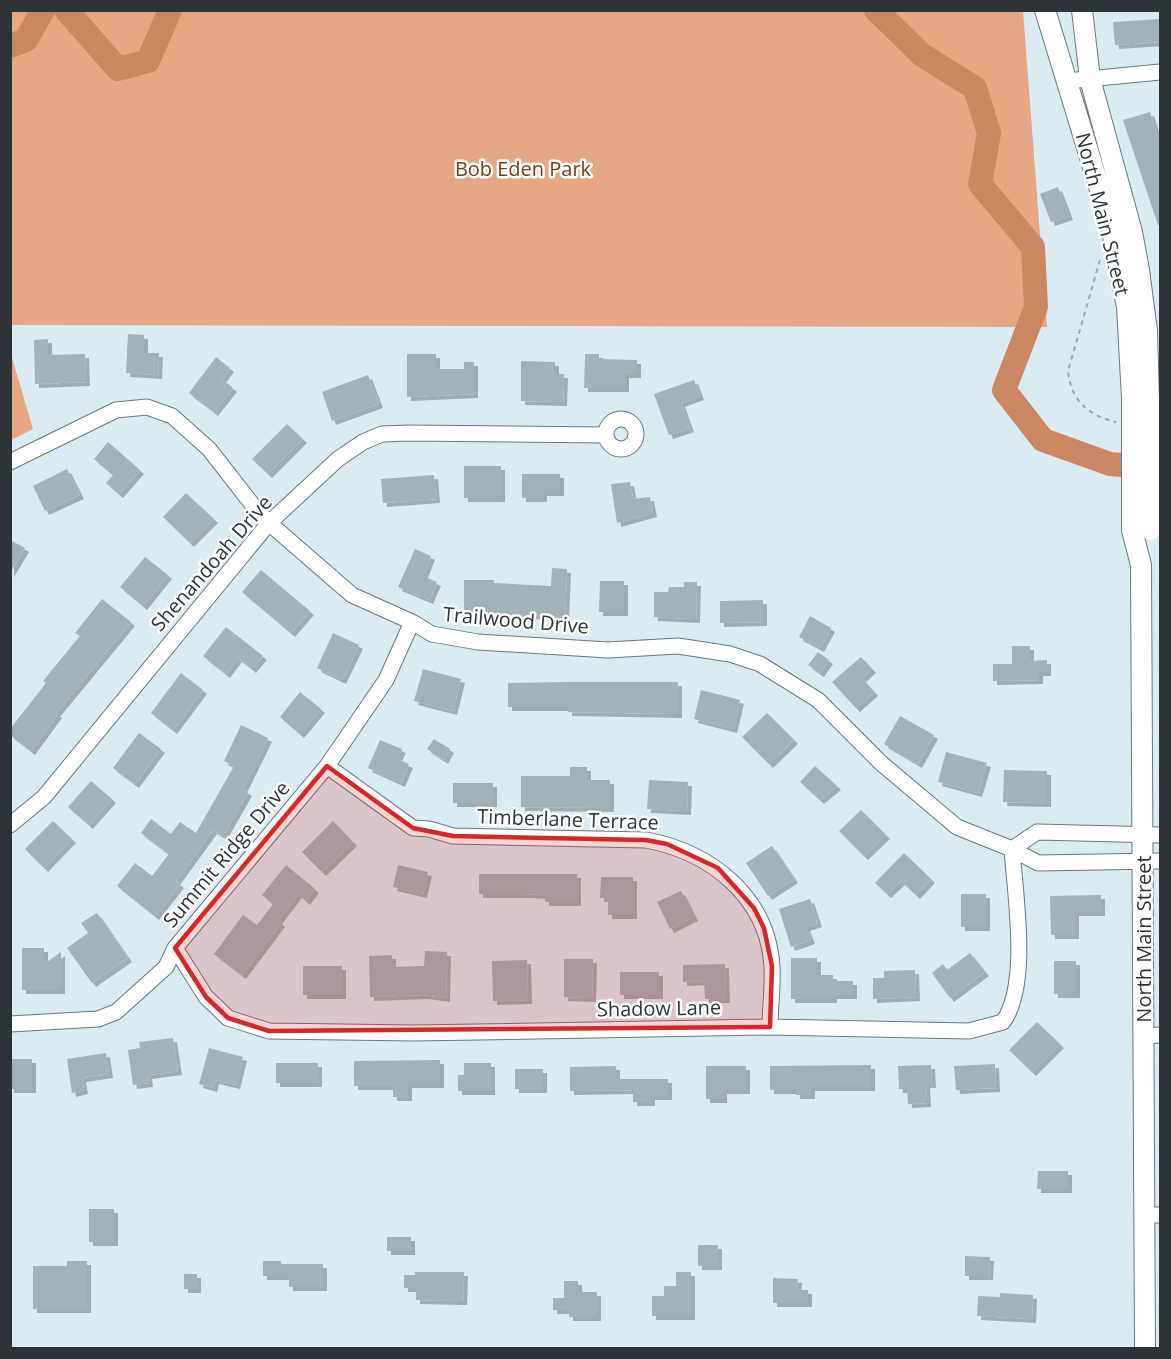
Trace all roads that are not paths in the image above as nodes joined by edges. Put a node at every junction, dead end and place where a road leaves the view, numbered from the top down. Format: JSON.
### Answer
{"nodes":[{"id":1,"x":1045,"y":10,"type":"edge"},
{"id":2,"x":1082,"y":10,"type":"edge"},
{"id":3,"x":1161,"y":72,"type":"edge"},
{"id":4,"x":1090,"y":79,"type":"junction"},
{"id":5,"x":1067,"y":81,"type":"junction"},
{"id":6,"x":1140,"y":398,"type":"junction"},
{"id":7,"x":606,"y":435,"type":"dead end"},
{"id":8,"x":10,"y":462,"type":"edge"},
{"id":9,"x":269,"y":523,"type":"junction"},
{"id":10,"x":412,"y":622,"type":"junction"},
{"id":11,"x":327,"y":766,"type":"junction"},
{"id":12,"x":10,"y":825,"type":"edge"},
{"id":13,"x":1152,"y":833,"type":"edge"},
{"id":14,"x":1012,"y":849,"type":"junction"},
{"id":15,"x":1152,"y":861,"type":"edge"},
{"id":16,"x":175,"y":948,"type":"junction"},
{"id":17,"x":10,"y":1024,"type":"edge"},
{"id":18,"x":770,"y":1027,"type":"junction"},
{"id":19,"x":1152,"y":1036,"type":"edge"},
{"id":20,"x":1153,"y":1215,"type":"edge"},
{"id":21,"x":1145,"y":1348,"type":"edge"}],
"edges":[{"from":1,"to":5,"type":"main road","name":"North Main Street"},
{"from":2,"to":4,"type":"main road","name":"North Main Street"},
{"from":3,"to":4,"type":"street"},
{"from":4,"to":5,"type":"street"},
{"from":4,"to":6,"type":"main road","name":"North Main Street"},
{"from":5,"to":6,"type":"main road","name":"North Main Street"},
{"from":6,"to":13,"type":"main road","name":"North Main Street","bridge":true},
{"from":7,"to":9,"type":"street","name":"Shenandoah Drive"},
{"from":8,"to":9,"type":"street","name":"Trailwood Drive"},
{"from":9,"to":10,"type":"street","name":"Trailwood Drive"},
{"from":9,"to":12,"type":"street","name":"Shenandoah Drive"},
{"from":10,"to":11,"type":"street","name":"Summit Ridge Drive"},
{"from":10,"to":14,"type":"street","name":"Trailwood Drive"},
{"from":11,"to":16,"type":"street","name":"Summit Ridge Drive"},
{"from":11,"to":18,"type":"street","name":"Timberlane Terrace"},
{"from":13,"to":14,"type":"street"},
{"from":13,"to":15,"type":"main road","name":"North Main Street"},
{"from":14,"to":15,"type":"street","name":"Trailwood Drive"},
{"from":14,"to":18,"type":"street","name":"Shadow Lane"},
{"from":15,"to":19,"type":"main road","name":"North Main Street"},
{"from":16,"to":17,"type":"street","name":"Summit Ridge Drive"},
{"from":16,"to":18,"type":"street","name":"Shadow Lane"},
{"from":19,"to":20,"type":"main road","name":"North Main Street"},
{"from":20,"to":21,"type":"main road","name":"North Main Street"}]}
